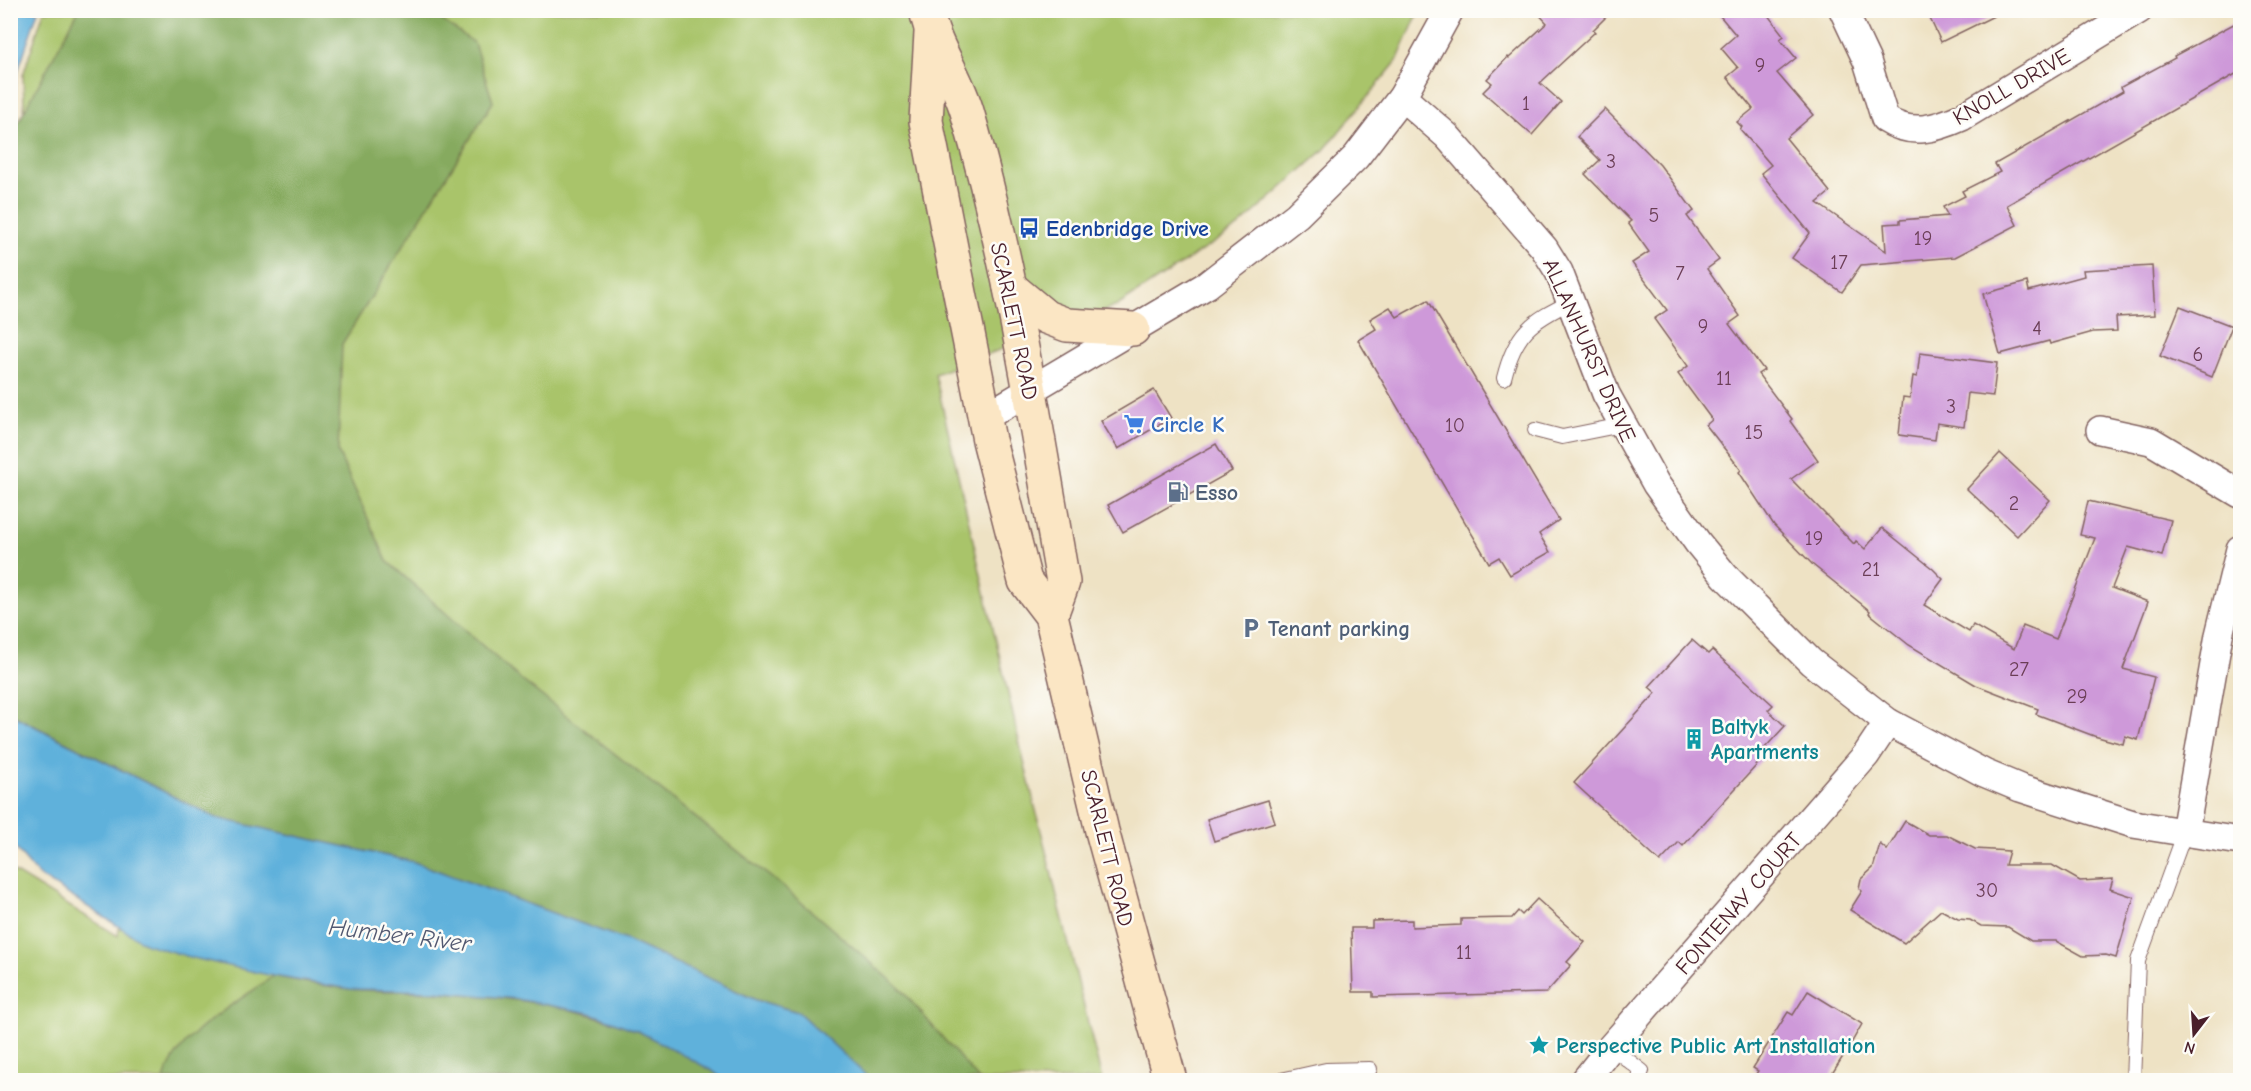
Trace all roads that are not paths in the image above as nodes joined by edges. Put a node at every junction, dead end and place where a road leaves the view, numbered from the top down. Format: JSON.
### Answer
{"nodes":[{"id":1,"x":1450,"y":10,"type":"edge"},
{"id":2,"x":1843,"y":10,"type":"edge"},
{"id":3,"x":2139,"y":10,"type":"edge"},
{"id":4,"x":928,"y":22,"type":"edge"},
{"id":5,"x":1402,"y":97,"type":"junction"},
{"id":6,"x":1010,"y":287,"type":"junction"},
{"id":7,"x":1571,"y":302,"type":"junction"},
{"id":8,"x":1133,"y":330,"type":"junction"},
{"id":9,"x":1504,"y":378,"type":"dead end"},
{"id":10,"x":1029,"y":388,"type":"junction"},
{"id":11,"x":985,"y":417,"type":"junction"},
{"id":12,"x":1622,"y":425,"type":"junction"},
{"id":13,"x":1535,"y":429,"type":"dead end"},
{"id":14,"x":2100,"y":430,"type":"dead end"},
{"id":15,"x":2241,"y":494,"type":"edge"},
{"id":16,"x":2241,"y":549,"type":"edge"},
{"id":17,"x":1051,"y":615,"type":"junction"},
{"id":18,"x":1888,"y":722,"type":"junction"},
{"id":19,"x":2185,"y":832,"type":"junction"},
{"id":20,"x":2241,"y":841,"type":"edge"},
{"id":21,"x":1611,"y":1047,"type":"junction"},
{"id":22,"x":1370,"y":1069,"type":"dead end"},
{"id":23,"x":1170,"y":1080,"type":"edge"},
{"id":24,"x":1281,"y":1080,"type":"edge"},
{"id":25,"x":1585,"y":1080,"type":"edge"},
{"id":26,"x":1638,"y":1080,"type":"edge"},
{"id":27,"x":2133,"y":1080,"type":"edge"}],
"edges":[{"from":1,"to":5,"type":"street"},
{"from":2,"to":3,"type":"street","name":"KNOLL DRIVE"},
{"from":4,"to":6,"type":"main road","name":"SCARLETT ROAD"},
{"from":4,"to":11,"type":"main road","name":"SCARLETT ROAD"},
{"from":5,"to":7,"type":"street","name":"ALLANHURST DRIVE"},
{"from":5,"to":8,"type":"street"},
{"from":6,"to":8,"type":"main road"},
{"from":6,"to":10,"type":"main road","name":"SCARLETT ROAD"},
{"from":7,"to":9,"type":"lane"},
{"from":7,"to":12,"type":"street","name":"ALLANHURST DRIVE"},
{"from":8,"to":10,"type":"street"},
{"from":10,"to":11,"type":"street"},
{"from":10,"to":17,"type":"main road","name":"SCARLETT ROAD"},
{"from":11,"to":17,"type":"main road","name":"SCARLETT ROAD"},
{"from":12,"to":13,"type":"lane"},
{"from":12,"to":18,"type":"street","name":"ALLANHURST DRIVE"},
{"from":14,"to":15,"type":"street"},
{"from":16,"to":19,"type":"street"},
{"from":17,"to":23,"type":"main road","name":"SCARLETT ROAD"},
{"from":18,"to":19,"type":"street","name":"ALLANHURST DRIVE"},
{"from":18,"to":21,"type":"street","name":"FONTENAY COURT"},
{"from":19,"to":20,"type":"street","name":"ALLANHURST DRIVE"},
{"from":19,"to":27,"type":"lane"},
{"from":21,"to":25,"type":"street","name":"FONTENAY COURT"},
{"from":21,"to":26,"type":"lane"},
{"from":22,"to":24,"type":"lane"}]}
